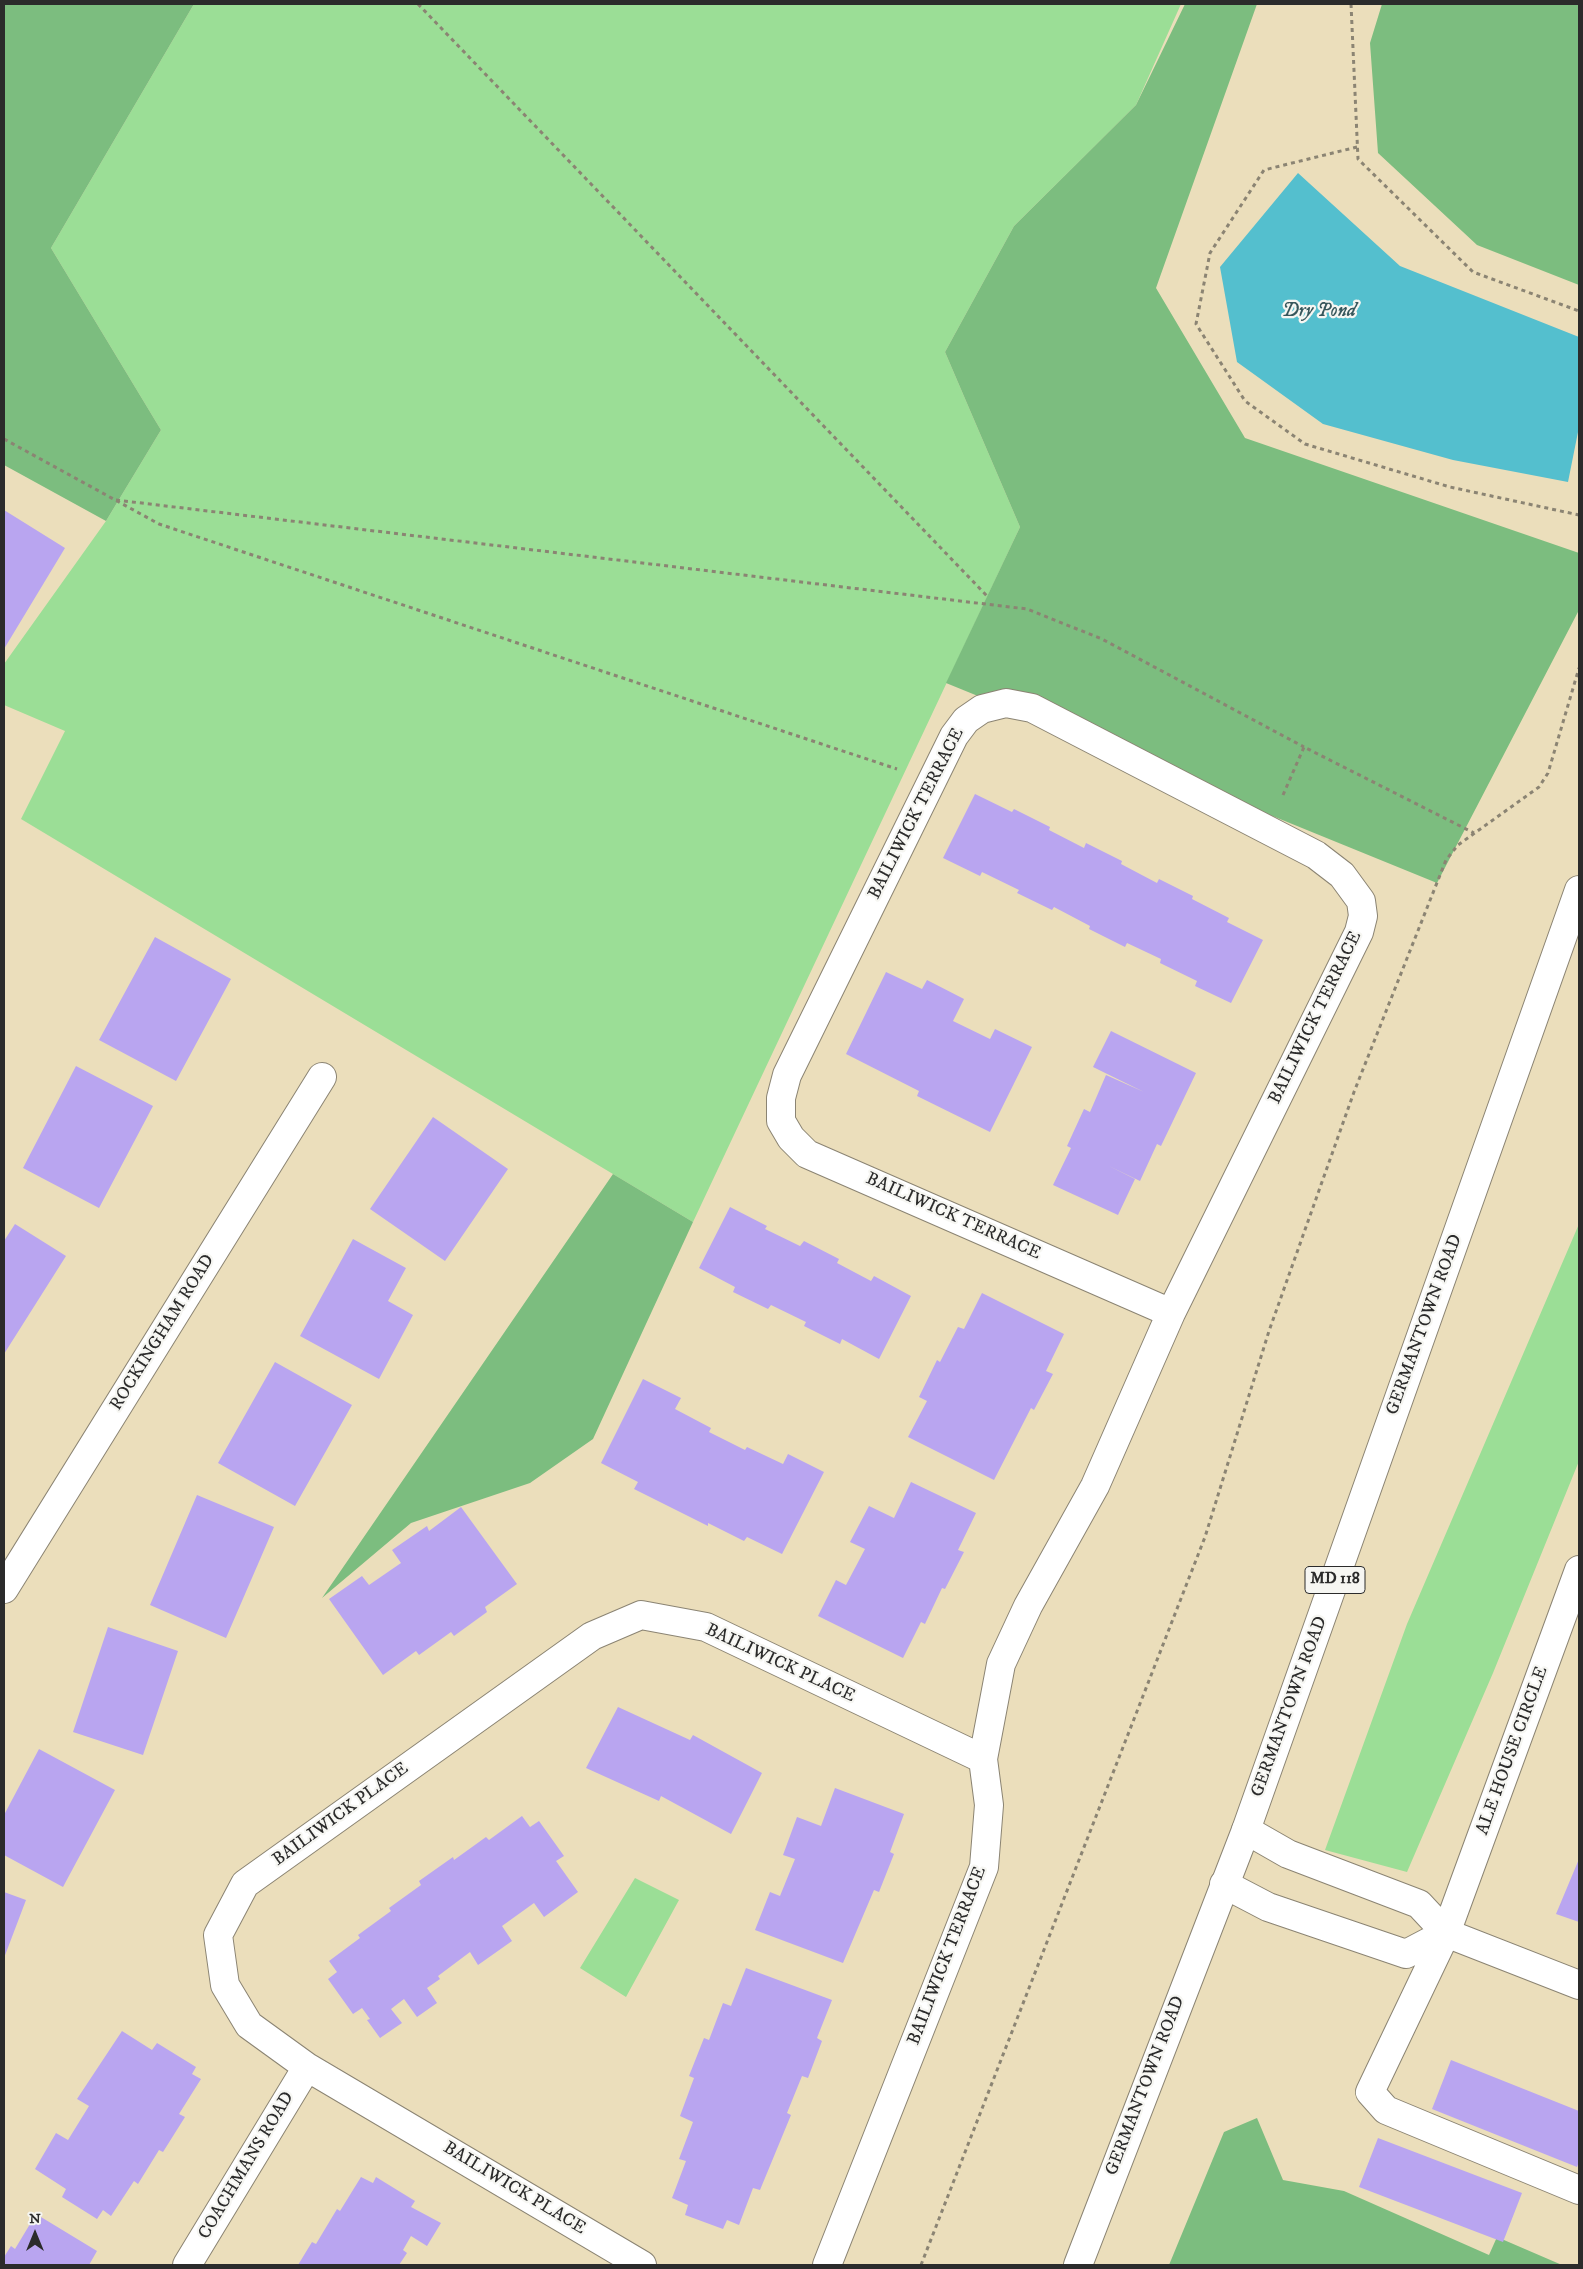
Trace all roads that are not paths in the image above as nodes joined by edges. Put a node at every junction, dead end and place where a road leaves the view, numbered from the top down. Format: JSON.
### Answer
{"nodes":[{"id":1,"x":1579,"y":890,"type":"edge"},
{"id":2,"x":322,"y":1077,"type":"dead end"},
{"id":3,"x":1171,"y":1313,"type":"junction"},
{"id":4,"x":1579,"y":1570,"type":"edge"},
{"id":5,"x":4,"y":1588,"type":"edge"},
{"id":6,"x":984,"y":1759,"type":"junction"},
{"id":7,"x":1246,"y":1830,"type":"junction"},
{"id":8,"x":1224,"y":1884,"type":"junction"},
{"id":9,"x":1446,"y":1933,"type":"junction"},
{"id":10,"x":1579,"y":1985,"type":"edge"},
{"id":11,"x":306,"y":2067,"type":"junction"},
{"id":12,"x":1579,"y":2190,"type":"edge"},
{"id":13,"x":187,"y":2265,"type":"edge"},
{"id":14,"x":642,"y":2265,"type":"edge"},
{"id":15,"x":827,"y":2265,"type":"edge"},
{"id":16,"x":1078,"y":2265,"type":"edge"}],
"edges":[{"from":1,"to":7,"type":"street","name":"GERMANTOWN ROAD","number":"MD 118"},
{"from":2,"to":5,"type":"street","name":"ROCKINGHAM ROAD"},
{"from":3,"to":3,"type":"street","name":"BAILIWICK TERRACE"},
{"from":3,"to":6,"type":"street","name":"BAILIWICK TERRACE"},
{"from":4,"to":9,"type":"street","name":"ALE HOUSE CIRCLE"},
{"from":6,"to":11,"type":"street","name":"BAILIWICK PLACE"},
{"from":6,"to":15,"type":"street","name":"BAILIWICK TERRACE"},
{"from":7,"to":8,"type":"street","name":"GERMANTOWN ROAD","number":"MD 118"},
{"from":7,"to":9,"type":"street"},
{"from":8,"to":9,"type":"street"},
{"from":8,"to":16,"type":"street","name":"GERMANTOWN ROAD","number":"MD 118"},
{"from":9,"to":10,"type":"street"},
{"from":9,"to":12,"type":"street","name":"ALE HOUSE CIRCLE"},
{"from":11,"to":13,"type":"street","name":"COACHMANS ROAD"},
{"from":11,"to":14,"type":"street","name":"BAILIWICK PLACE"}]}
